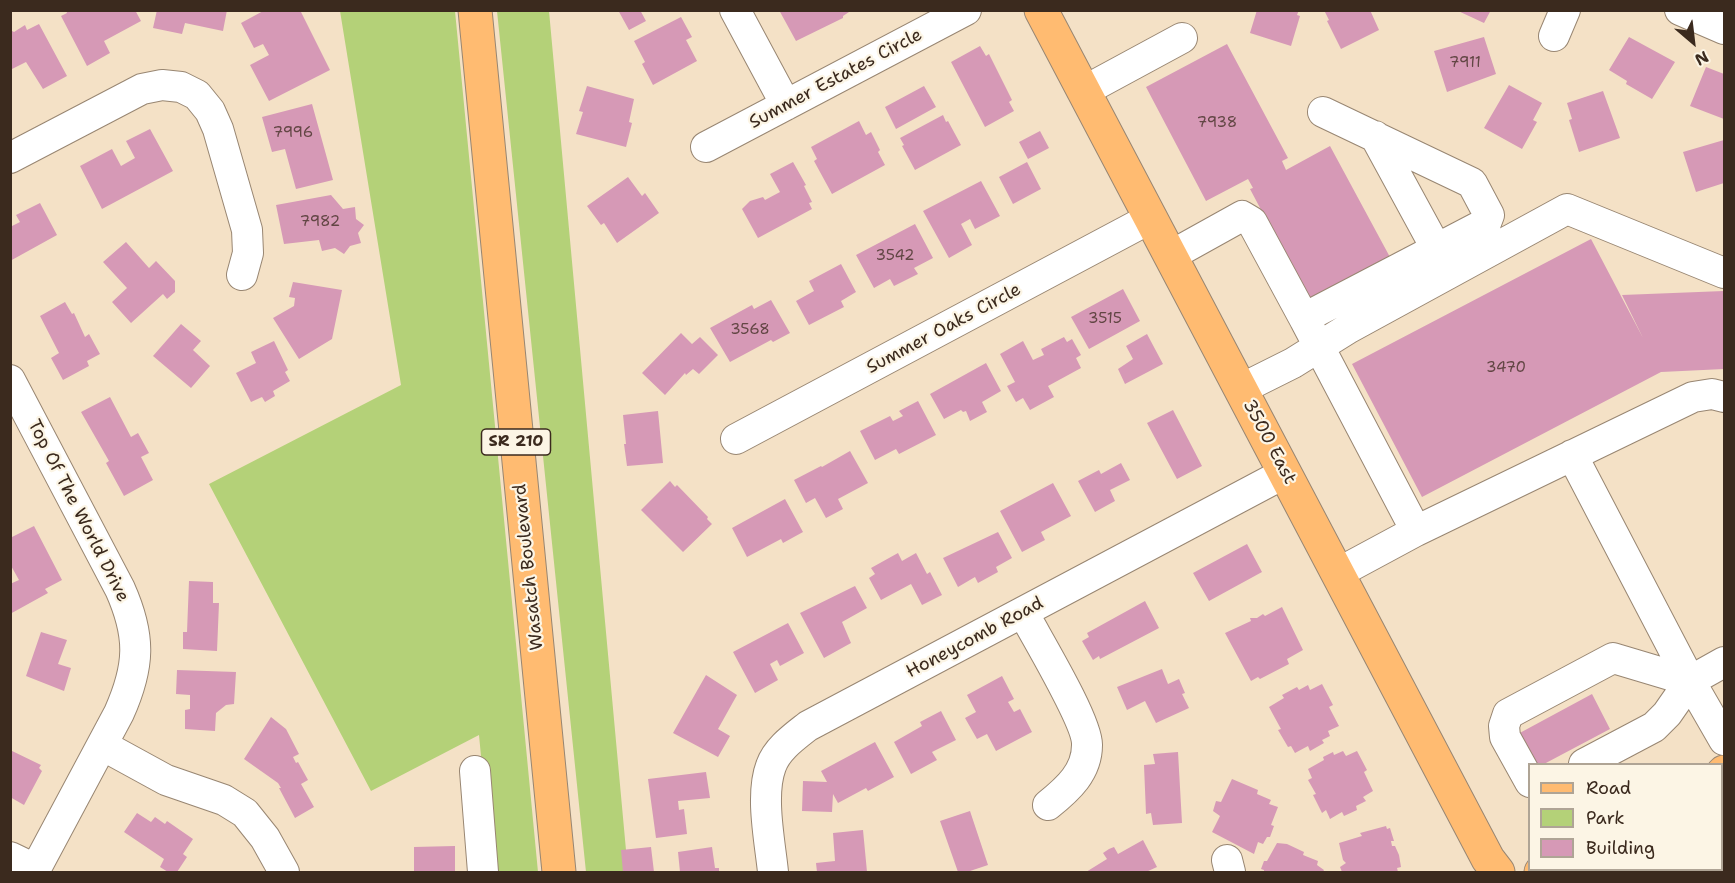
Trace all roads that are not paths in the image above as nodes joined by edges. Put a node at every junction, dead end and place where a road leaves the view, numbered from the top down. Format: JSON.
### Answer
{"nodes":[{"id":1,"x":476,"y":10,"type":"edge"},
{"id":2,"x":735,"y":10,"type":"edge"},
{"id":3,"x":966,"y":10,"type":"edge"},
{"id":4,"x":1041,"y":10,"type":"edge"},
{"id":5,"x":1680,"y":10,"type":"edge"},
{"id":6,"x":1725,"y":30,"type":"edge"},
{"id":7,"x":1182,"y":38,"type":"dead end"},
{"id":8,"x":1084,"y":91,"type":"junction"},
{"id":9,"x":786,"y":105,"type":"junction"},
{"id":10,"x":1323,"y":112,"type":"dead end"},
{"id":11,"x":1375,"y":136,"type":"junction"},
{"id":12,"x":706,"y":147,"type":"dead end"},
{"id":13,"x":10,"y":158,"type":"edge"},
{"id":14,"x":1151,"y":218,"type":"junction"},
{"id":15,"x":1436,"y":248,"type":"junction"},
{"id":16,"x":1170,"y":256,"type":"junction"},
{"id":17,"x":1725,"y":273,"type":"edge"},
{"id":18,"x":243,"y":275,"type":"dead end"},
{"id":19,"x":1305,"y":320,"type":"junction"},
{"id":20,"x":1319,"y":346,"type":"junction"},
{"id":21,"x":10,"y":381,"type":"edge"},
{"id":22,"x":1241,"y":389,"type":"junction"},
{"id":23,"x":1725,"y":397,"type":"edge"},
{"id":24,"x":736,"y":439,"type":"dead end"},
{"id":25,"x":1572,"y":455,"type":"junction"},
{"id":26,"x":1285,"y":473,"type":"junction"},
{"id":27,"x":1416,"y":531,"type":"junction"},
{"id":28,"x":1338,"y":573,"type":"junction"},
{"id":29,"x":1023,"y":612,"type":"junction"},
{"id":30,"x":1725,"y":662,"type":"edge"},
{"id":31,"x":1690,"y":681,"type":"junction"},
{"id":32,"x":1725,"y":741,"type":"edge"},
{"id":33,"x":102,"y":745,"type":"junction"},
{"id":34,"x":1588,"y":763,"type":"edge"},
{"id":35,"x":475,"y":771,"type":"dead end"},
{"id":36,"x":1528,"y":778,"type":"edge"},
{"id":37,"x":1048,"y":805,"type":"dead end"},
{"id":38,"x":26,"y":866,"type":"edge"},
{"id":39,"x":284,"y":873,"type":"edge"},
{"id":40,"x":483,"y":873,"type":"edge"},
{"id":41,"x":559,"y":873,"type":"edge"},
{"id":42,"x":773,"y":873,"type":"edge"},
{"id":43,"x":1498,"y":873,"type":"edge"}],
"edges":[{"from":1,"to":41,"type":"main road","name":"Wasatch Boulevard","number":"SR 210"},
{"from":2,"to":9,"type":"street"},
{"from":3,"to":9,"type":"street","name":"Summer Estates Circle"},
{"from":4,"to":8,"type":"main road","name":"3500 East"},
{"from":5,"to":6,"type":"street"},
{"from":7,"to":8,"type":"street"},
{"from":8,"to":14,"type":"main road","name":"3500 East"},
{"from":9,"to":12,"type":"street","name":"Summer Estates Circle"},
{"from":10,"to":11,"type":"street"},
{"from":11,"to":15,"type":"street"},
{"from":11,"to":15,"type":"street"},
{"from":13,"to":18,"type":"street"},
{"from":14,"to":16,"type":"main road","name":"3500 East"},
{"from":14,"to":24,"type":"street","name":"Summer Oaks Circle"},
{"from":15,"to":19,"type":"street"},
{"from":16,"to":19,"type":"street"},
{"from":16,"to":22,"type":"main road","name":"3500 East"},
{"from":17,"to":20,"type":"street"},
{"from":19,"to":20,"type":"street"},
{"from":20,"to":22,"type":"street"},
{"from":20,"to":27,"type":"street"},
{"from":21,"to":33,"type":"street","name":"Top Of The World Drive"},
{"from":22,"to":26,"type":"main road","name":"3500 East"},
{"from":23,"to":25,"type":"street"},
{"from":25,"to":27,"type":"street"},
{"from":25,"to":31,"type":"street"},
{"from":26,"to":28,"type":"main road","name":"3500 East"},
{"from":26,"to":29,"type":"street","name":"Honeycomb Road"},
{"from":27,"to":28,"type":"street"},
{"from":28,"to":43,"type":"main road","name":"3500 East"},
{"from":29,"to":37,"type":"street"},
{"from":29,"to":42,"type":"street","name":"Honeycomb Road"},
{"from":30,"to":31,"type":"street"},
{"from":31,"to":32,"type":"street"},
{"from":31,"to":34,"type":"street"},
{"from":31,"to":36,"type":"street"},
{"from":33,"to":38,"type":"street","name":"Top Of The World Drive"},
{"from":33,"to":39,"type":"street"},
{"from":35,"to":40,"type":"street"}]}
